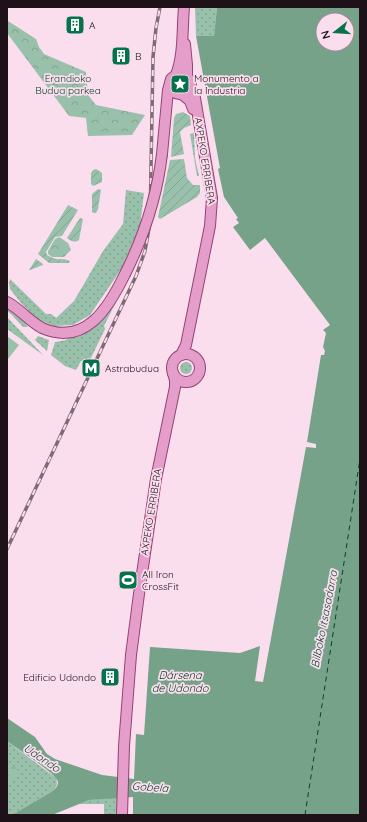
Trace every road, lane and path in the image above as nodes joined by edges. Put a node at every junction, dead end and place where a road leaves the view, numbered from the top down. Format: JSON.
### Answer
{"nodes":[{"id":1,"x":184,"y":7,"type":"edge"},
{"id":2,"x":182,"y":23,"type":"junction"},
{"id":3,"x":176,"y":75,"type":"junction"},
{"id":4,"x":187,"y":76,"type":"junction"},
{"id":5,"x":170,"y":84,"type":"junction"},
{"id":6,"x":184,"y":92,"type":"junction"},
{"id":7,"x":166,"y":109,"type":"junction"},
{"id":8,"x":7,"y":302,"type":"edge"},
{"id":9,"x":189,"y":330,"type":"junction"},
{"id":10,"x":181,"y":355,"type":"junction"},
{"id":11,"x":196,"y":358,"type":"junction"},
{"id":12,"x":173,"y":373,"type":"junction"},
{"id":13,"x":187,"y":382,"type":"junction"},
{"id":14,"x":171,"y":406,"type":"junction"},
{"id":15,"x":122,"y":815,"type":"edge"}],
"edges":[{"from":1,"to":2,"type":"main road"},
{"from":2,"to":3,"type":"main road"},
{"from":2,"to":4,"type":"main road"},
{"from":3,"to":4,"type":"main road"},
{"from":3,"to":5,"type":"main road"},
{"from":4,"to":6,"type":"main road"},
{"from":5,"to":6,"type":"main road"},
{"from":5,"to":7,"type":"main road"},
{"from":6,"to":7,"type":"main road"},
{"from":6,"to":9,"type":"main road","name":"AXPEKO ERRIBERA"},
{"from":7,"to":8,"type":"main road","bridge":true},
{"from":9,"to":10,"type":"main road","name":"AXPEKO ERRIBERA"},
{"from":9,"to":11,"type":"main road","name":"AXPEKO ERRIBERA"},
{"from":10,"to":11,"type":"main road"},
{"from":10,"to":12,"type":"main road","name":"AXPEKO ERRIBERA"},
{"from":11,"to":13,"type":"main road","name":"AXPEKO ERRIBERA"},
{"from":12,"to":13,"type":"main road"},
{"from":12,"to":14,"type":"main road","name":"AXPEKO ERRIBERA"},
{"from":13,"to":14,"type":"main road","name":"AXPEKO ERRIBERA"},
{"from":14,"to":15,"type":"main road","name":"AXPEKO ERRIBERA"}]}
